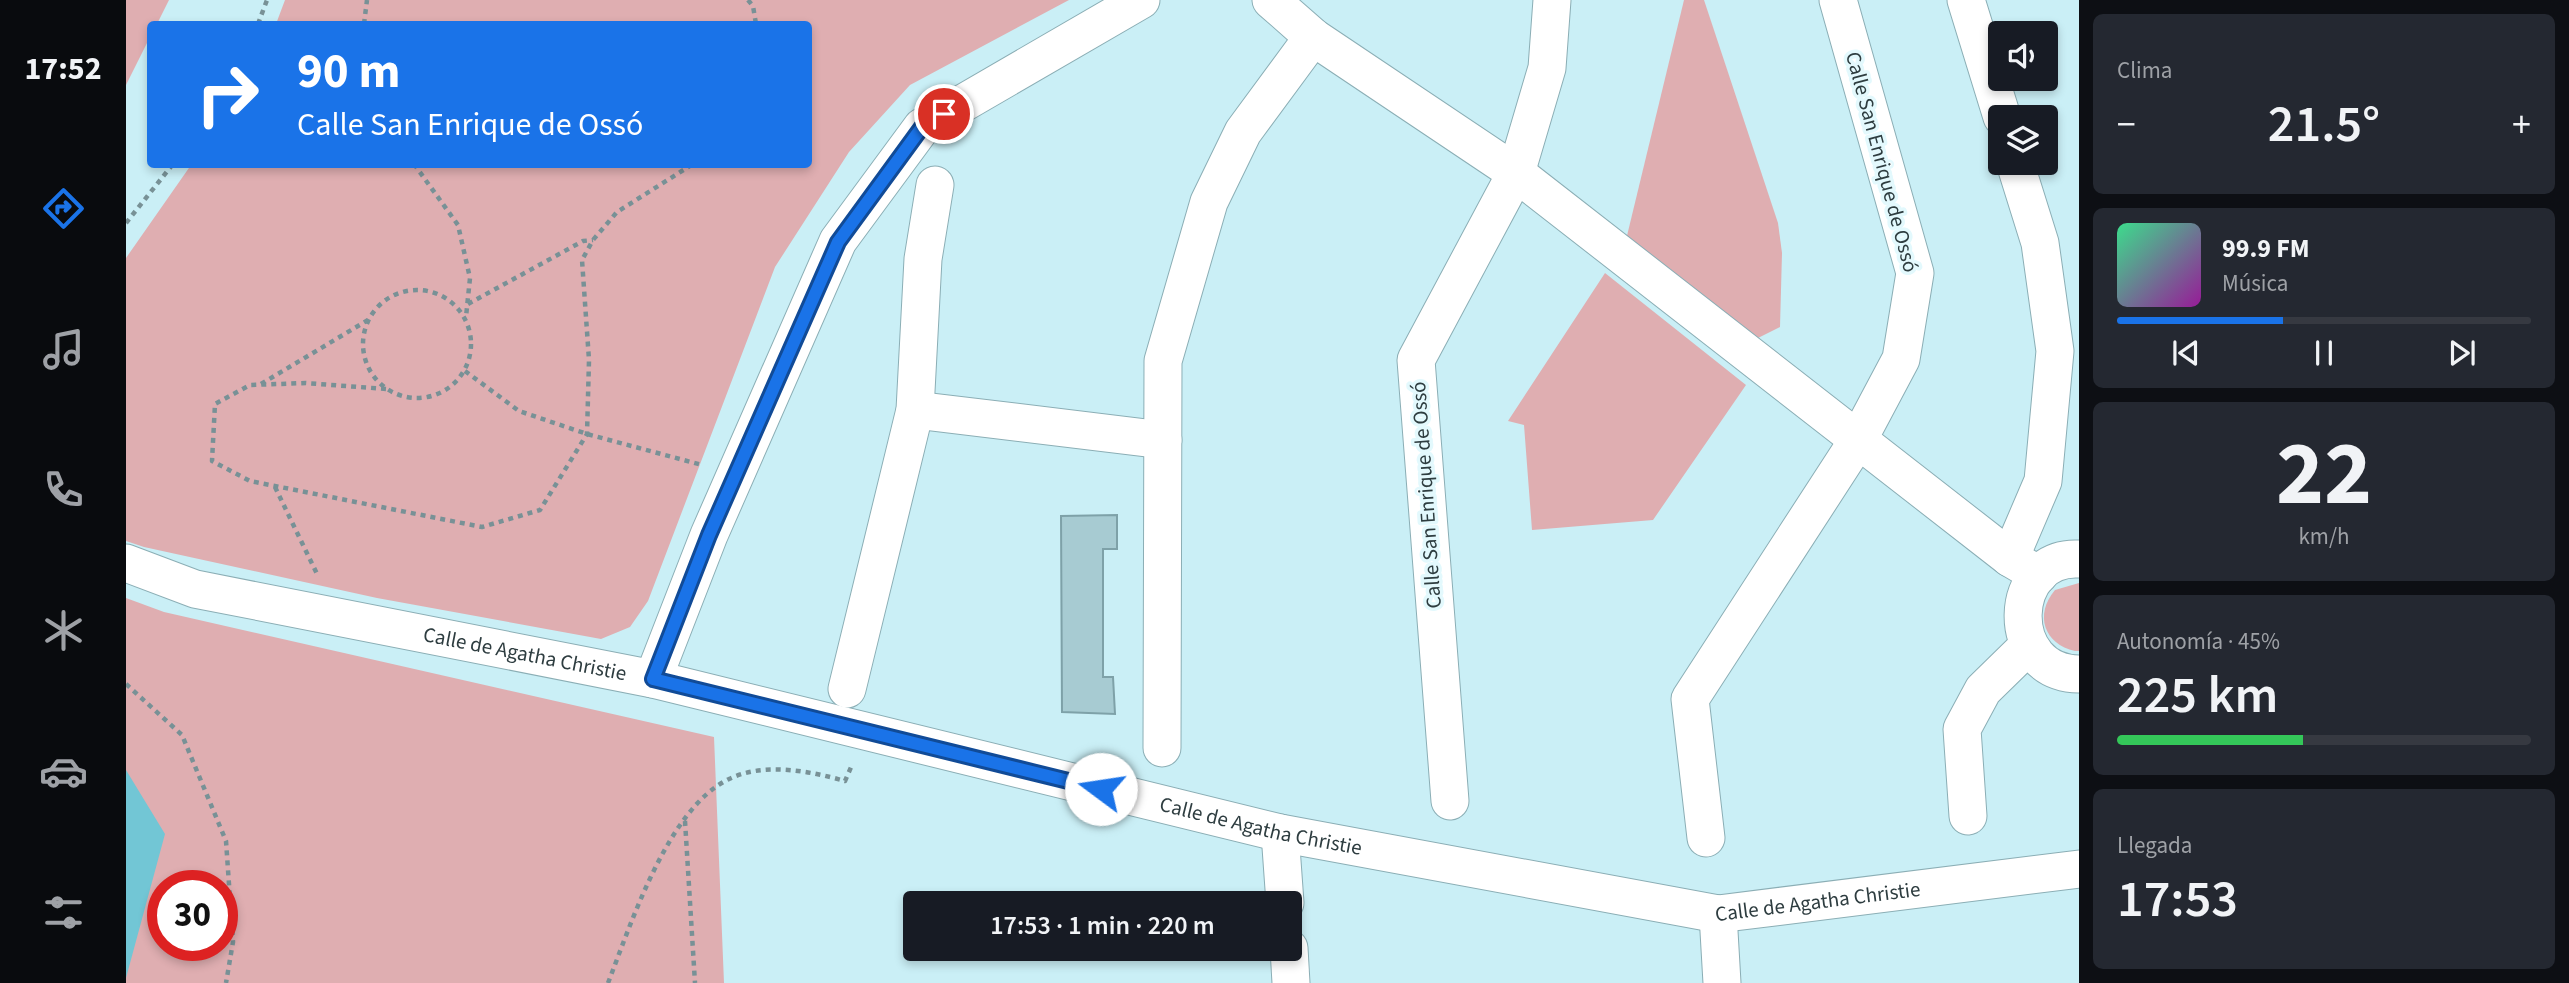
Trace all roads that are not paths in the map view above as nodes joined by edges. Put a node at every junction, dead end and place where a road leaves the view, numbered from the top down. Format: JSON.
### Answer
{"nodes":[{"id":1,"x":1141,"y":0,"type":"edge"},
{"id":2,"x":1271,"y":0,"type":"edge"},
{"id":3,"x":1552,"y":0,"type":"edge"},
{"id":4,"x":1838,"y":0,"type":"edge"},
{"id":5,"x":1966,"y":0,"type":"edge"},
{"id":6,"x":1313,"y":37,"type":"junction"},
{"id":7,"x":1998,"y":105,"type":"edge"},
{"id":8,"x":1516,"y":173,"type":"junction"},
{"id":9,"x":2019,"y":175,"type":"edge"},
{"id":10,"x":934,"y":185,"type":"dead end"},
{"id":11,"x":915,"y":410,"type":"junction"},
{"id":12,"x":1163,"y":440,"type":"junction"},
{"id":13,"x":1858,"y":440,"type":"junction"},
{"id":14,"x":2079,"y":559,"type":"edge"},
{"id":15,"x":126,"y":563,"type":"edge"},
{"id":16,"x":2024,"y":566,"type":"junction"},
{"id":17,"x":2029,"y":645,"type":"junction"},
{"id":18,"x":2079,"y":674,"type":"edge"},
{"id":19,"x":653,"y":679,"type":"junction"},
{"id":20,"x":847,"y":689,"type":"dead end"},
{"id":21,"x":1162,"y":748,"type":"dead end"},
{"id":22,"x":1450,"y":801,"type":"dead end"},
{"id":23,"x":1968,"y":816,"type":"dead end"},
{"id":24,"x":1280,"y":833,"type":"junction"},
{"id":25,"x":1706,"y":838,"type":"dead end"},
{"id":26,"x":2079,"y":869,"type":"edge"},
{"id":27,"x":1284,"y":891,"type":"edge"},
{"id":28,"x":1718,"y":914,"type":"junction"},
{"id":29,"x":1290,"y":961,"type":"edge"},
{"id":30,"x":1291,"y":983,"type":"edge"},
{"id":31,"x":1722,"y":983,"type":"edge"}],
"edges":[{"from":1,"to":19,"type":"street"},
{"from":2,"to":6,"type":"street"},
{"from":3,"to":8,"type":"street","name":"Calle San Enrique de Ossó"},
{"from":4,"to":13,"type":"street","name":"Calle San Enrique de Ossó"},
{"from":5,"to":7,"type":"street"},
{"from":6,"to":8,"type":"street"},
{"from":6,"to":12,"type":"street"},
{"from":8,"to":13,"type":"street"},
{"from":8,"to":22,"type":"street","name":"Calle San Enrique de Ossó"},
{"from":9,"to":16,"type":"street"},
{"from":10,"to":11,"type":"street"},
{"from":11,"to":12,"type":"street"},
{"from":11,"to":20,"type":"street"},
{"from":12,"to":21,"type":"street"},
{"from":13,"to":16,"type":"street"},
{"from":13,"to":25,"type":"street","name":"Calle San Enrique de Ossó"},
{"from":14,"to":16,"type":"street"},
{"from":15,"to":19,"type":"street","name":"Calle de Agatha Christie"},
{"from":16,"to":17,"type":"street"},
{"from":17,"to":18,"type":"street"},
{"from":17,"to":23,"type":"street"},
{"from":19,"to":24,"type":"street","name":"Calle de Agatha Christie"},
{"from":24,"to":27,"type":"street"},
{"from":24,"to":28,"type":"street","name":"Calle de Agatha Christie"},
{"from":26,"to":28,"type":"street","name":"Calle de Agatha Christie"},
{"from":28,"to":31,"type":"street"},
{"from":29,"to":30,"type":"street"}]}
